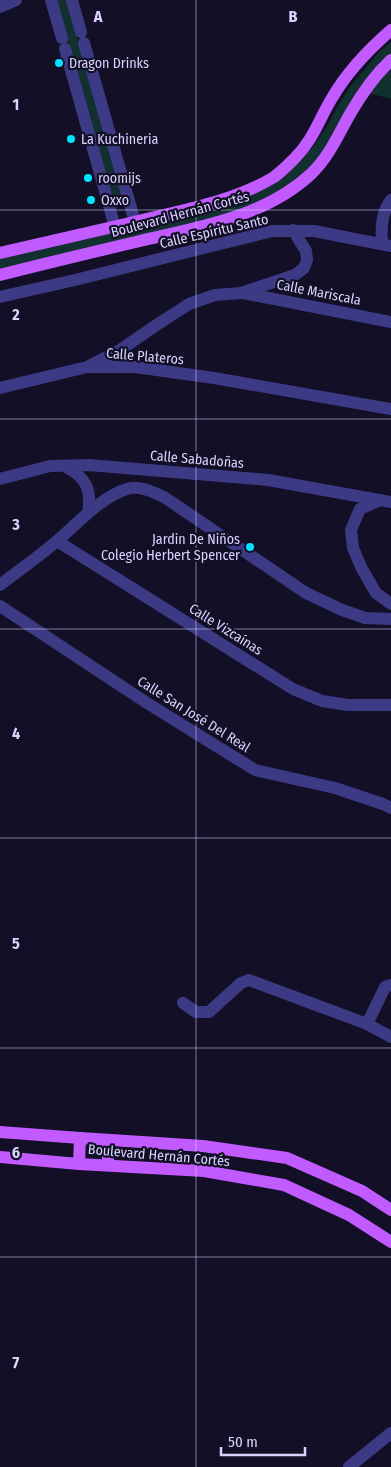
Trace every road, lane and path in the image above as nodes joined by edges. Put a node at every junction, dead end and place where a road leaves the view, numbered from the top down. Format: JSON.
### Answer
{"nodes":[{"id":1,"x":16,"y":0,"type":"edge"},
{"id":2,"x":50,"y":0,"type":"edge"},
{"id":3,"x":72,"y":0,"type":"edge"},
{"id":4,"x":0,"y":7,"type":"edge"},
{"id":5,"x":391,"y":30,"type":"edge"},
{"id":6,"x":391,"y":60,"type":"edge"},
{"id":7,"x":93,"y":76,"type":"junction"},
{"id":8,"x":75,"y":82,"type":"junction"},
{"id":9,"x":391,"y":200,"type":"edge"},
{"id":10,"x":136,"y":222,"type":"junction"},
{"id":11,"x":115,"y":226,"type":"junction"},
{"id":12,"x":294,"y":230,"type":"junction"},
{"id":13,"x":387,"y":245,"type":"edge"},
{"id":14,"x":0,"y":253,"type":"edge"},
{"id":15,"x":0,"y":275,"type":"edge"},
{"id":16,"x":241,"y":293,"type":"junction"},
{"id":17,"x":0,"y":297,"type":"edge"},
{"id":18,"x":391,"y":322,"type":"edge"},
{"id":19,"x":87,"y":367,"type":"junction"},
{"id":20,"x":0,"y":388,"type":"edge"},
{"id":21,"x":391,"y":409,"type":"edge"},
{"id":22,"x":62,"y":465,"type":"junction"},
{"id":23,"x":0,"y":479,"type":"edge"},
{"id":24,"x":386,"y":501,"type":"edge"},
{"id":25,"x":88,"y":513,"type":"junction"},
{"id":26,"x":57,"y":541,"type":"junction"},
{"id":27,"x":0,"y":585,"type":"edge"},
{"id":28,"x":391,"y":604,"type":"edge"},
{"id":29,"x":0,"y":606,"type":"edge"},
{"id":30,"x":391,"y":618,"type":"edge"},
{"id":31,"x":391,"y":705,"type":"edge"},
{"id":32,"x":388,"y":804,"type":"edge"},
{"id":33,"x":391,"y":985,"type":"edge"},
{"id":34,"x":183,"y":1003,"type":"dead end"},
{"id":35,"x":367,"y":1024,"type":"junction"},
{"id":36,"x":391,"y":1037,"type":"edge"},
{"id":37,"x":0,"y":1132,"type":"edge"},
{"id":38,"x":80,"y":1138,"type":"junction"},
{"id":39,"x":108,"y":1140,"type":"junction"},
{"id":40,"x":0,"y":1156,"type":"edge"},
{"id":41,"x":80,"y":1164,"type":"junction"},
{"id":42,"x":108,"y":1165,"type":"junction"},
{"id":43,"x":391,"y":1210,"type":"edge"},
{"id":44,"x":391,"y":1242,"type":"edge"},
{"id":45,"x":391,"y":1433,"type":"edge"},
{"id":46,"x":349,"y":1467,"type":"edge"}],
"edges":[{"from":1,"to":4,"type":"street"},
{"from":2,"to":8,"type":"street"},
{"from":3,"to":7,"type":"street"},
{"from":5,"to":10,"type":"main road","name":"Boulevard Hernán Cortés"},
{"from":6,"to":15,"type":"main road","name":"Boulevard Hernán Cortés"},
{"from":7,"to":8,"type":"street"},
{"from":7,"to":10,"type":"street"},
{"from":8,"to":11,"type":"street"},
{"from":9,"to":13,"type":"street"},
{"from":10,"to":11,"type":"main road","name":"Boulevard Hernán Cortés"},
{"from":11,"to":14,"type":"main road","name":"Boulevard Hernán Cortés"},
{"from":12,"to":13,"type":"street","name":"Calle Espíritu Santo"},
{"from":12,"to":16,"type":"street","name":"Calle Plateros"},
{"from":12,"to":17,"type":"street","name":"Calle Espíritu Santo"},
{"from":16,"to":18,"type":"street","name":"Calle Mariscala"},
{"from":16,"to":19,"type":"street","name":"Calle Plateros"},
{"from":19,"to":20,"type":"street"},
{"from":19,"to":21,"type":"street","name":"Calle Plateros"},
{"from":22,"to":23,"type":"street","name":"Calle Sabadoñas"},
{"from":22,"to":24,"type":"street","name":"Calle Sabadoñas"},
{"from":22,"to":25,"type":"street"},
{"from":24,"to":28,"type":"street"},
{"from":25,"to":26,"type":"street"},
{"from":25,"to":30,"type":"street"},
{"from":26,"to":27,"type":"street"},
{"from":26,"to":31,"type":"street","name":"Calle Vizcaínas"},
{"from":29,"to":32,"type":"street","name":"Calle San José Del Real"},
{"from":33,"to":35,"type":"street"},
{"from":34,"to":35,"type":"street"},
{"from":35,"to":36,"type":"street"},
{"from":37,"to":38,"type":"main road","name":"Boulevard Hernán Cortés"},
{"from":38,"to":39,"type":"main road","name":"Boulevard Hernán Cortés"},
{"from":38,"to":41,"type":"main road"},
{"from":39,"to":42,"type":"main road"},
{"from":39,"to":43,"type":"main road","name":"Boulevard Hernán Cortés"},
{"from":40,"to":41,"type":"main road","name":"Boulevard Hernán Cortés"},
{"from":41,"to":42,"type":"main road","name":"Boulevard Hernán Cortés"},
{"from":42,"to":44,"type":"main road","name":"Boulevard Hernán Cortés"},
{"from":45,"to":46,"type":"street"}]}
